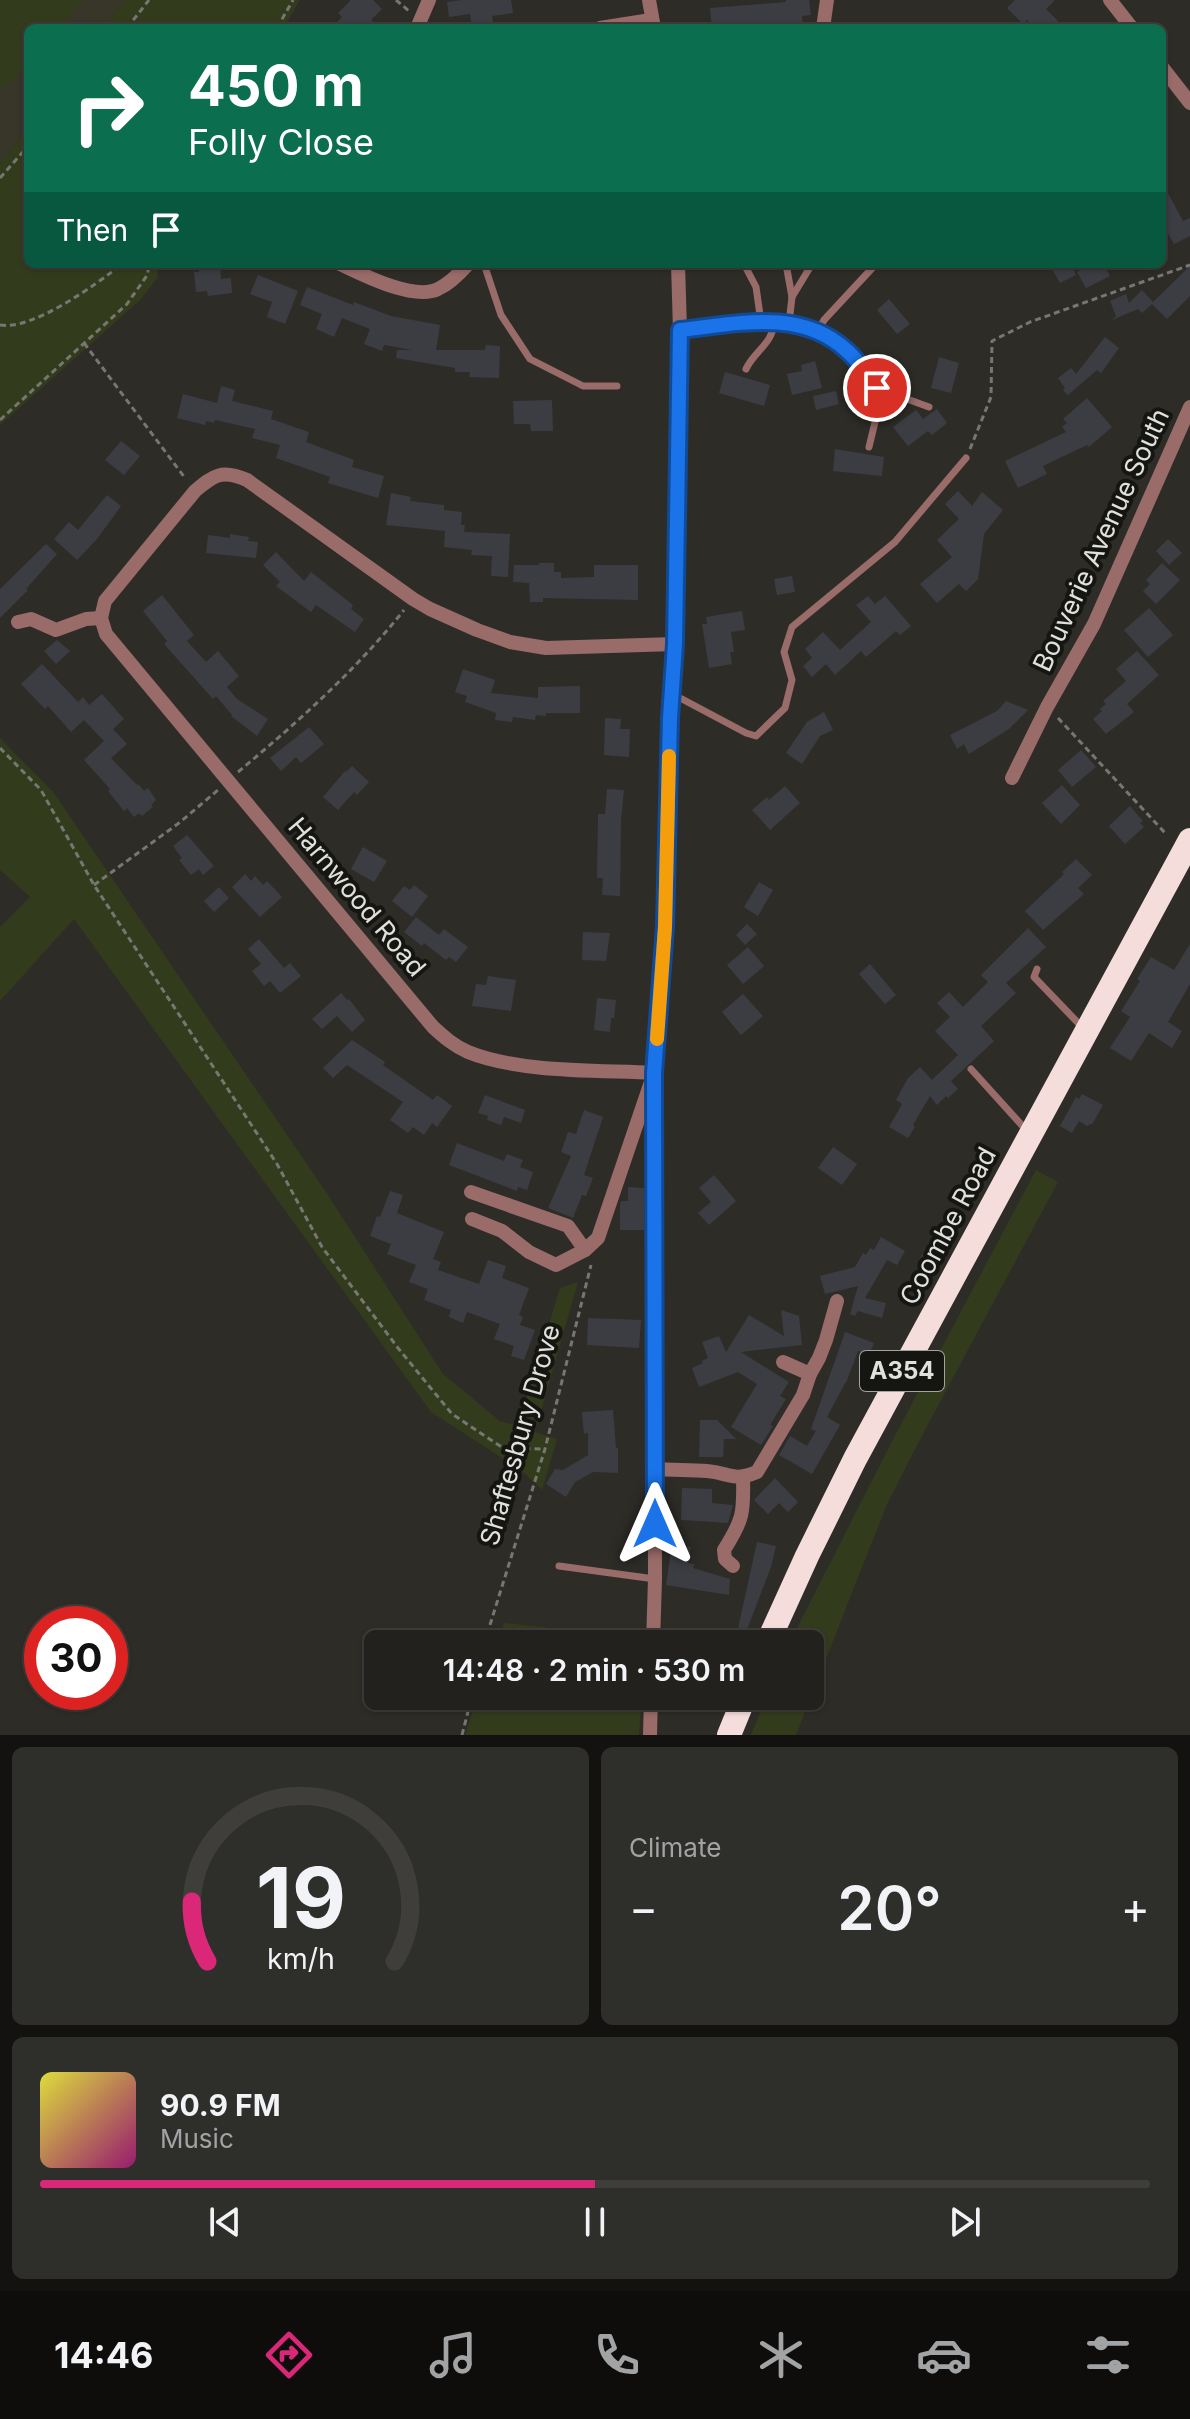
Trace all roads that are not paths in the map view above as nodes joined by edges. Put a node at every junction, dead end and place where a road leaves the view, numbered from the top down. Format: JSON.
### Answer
{"nodes":[{"id":1,"x":429,"y":0,"type":"edge"},
{"id":2,"x":649,"y":0,"type":"edge"},
{"id":3,"x":827,"y":0,"type":"edge"},
{"id":4,"x":1110,"y":0,"type":"edge"},
{"id":5,"x":419,"y":24,"type":"edge"},
{"id":6,"x":653,"y":24,"type":"edge"},
{"id":7,"x":824,"y":24,"type":"edge"},
{"id":8,"x":1129,"y":24,"type":"edge"},
{"id":9,"x":1166,"y":72,"type":"edge"},
{"id":10,"x":1190,"y":103,"type":"edge"},
{"id":11,"x":348,"y":268,"type":"edge"},
{"id":12,"x":464,"y":268,"type":"edge"},
{"id":13,"x":485,"y":268,"type":"edge"},
{"id":14,"x":678,"y":268,"type":"edge"},
{"id":15,"x":746,"y":268,"type":"edge"},
{"id":16,"x":787,"y":268,"type":"edge"},
{"id":17,"x":810,"y":268,"type":"edge"},
{"id":18,"x":872,"y":268,"type":"edge"},
{"id":19,"x":792,"y":297,"type":"junction"},
{"id":20,"x":775,"y":322,"type":"junction"},
{"id":21,"x":680,"y":330,"type":"junction"},
{"id":22,"x":818,"y":331,"type":"junction"},
{"id":23,"x":746,"y":369,"type":"dead end"},
{"id":24,"x":617,"y":386,"type":"dead end"},
{"id":25,"x":877,"y":388,"type":"junction"},
{"id":26,"x":929,"y":407,"type":"dead end"},
{"id":27,"x":1190,"y":407,"type":"edge"},
{"id":28,"x":869,"y":447,"type":"dead end"},
{"id":29,"x":966,"y":458,"type":"road end"},
{"id":30,"x":101,"y":618,"type":"junction"},
{"id":31,"x":18,"y":622,"type":"dead end"},
{"id":32,"x":675,"y":644,"type":"junction"},
{"id":33,"x":671,"y":697,"type":"junction"},
{"id":34,"x":1012,"y":778,"type":"dead end"},
{"id":35,"x":1187,"y":846,"type":"edge"},
{"id":36,"x":1037,"y":969,"type":"dead end"},
{"id":37,"x":1086,"y":1031,"type":"junction"},
{"id":38,"x":971,"y":1069,"type":"dead end"},
{"id":39,"x":654,"y":1073,"type":"junction"},
{"id":40,"x":1030,"y":1134,"type":"junction"},
{"id":41,"x":471,"y":1192,"type":"dead end"},
{"id":42,"x":472,"y":1219,"type":"dead end"},
{"id":43,"x":585,"y":1250,"type":"junction"},
{"id":44,"x":837,"y":1301,"type":"dead end"},
{"id":45,"x":783,"y":1362,"type":"dead end"},
{"id":46,"x":810,"y":1374,"type":"junction"},
{"id":47,"x":655,"y":1469,"type":"junction"},
{"id":48,"x":743,"y":1478,"type":"junction"},
{"id":49,"x":559,"y":1566,"type":"dead end"},
{"id":50,"x":733,"y":1566,"type":"dead end"},
{"id":51,"x":655,"y":1579,"type":"junction"},
{"id":52,"x":653,"y":1630,"type":"edge"},
{"id":53,"x":774,"y":1630,"type":"edge"},
{"id":54,"x":651,"y":1710,"type":"edge"},
{"id":55,"x":739,"y":1710,"type":"edge"},
{"id":56,"x":650,"y":1735,"type":"edge"},
{"id":57,"x":729,"y":1735,"type":"edge"}],
"edges":[{"from":1,"to":5,"type":"street"},
{"from":2,"to":6,"type":"street"},
{"from":3,"to":7,"type":"street"},
{"from":4,"to":8,"type":"street"},
{"from":9,"to":10,"type":"street"},
{"from":11,"to":12,"type":"street"},
{"from":13,"to":24,"type":"lane"},
{"from":14,"to":21,"type":"street"},
{"from":15,"to":20,"type":"lane"},
{"from":16,"to":19,"type":"lane"},
{"from":17,"to":19,"type":"lane"},
{"from":18,"to":22,"type":"lane"},
{"from":19,"to":20,"type":"lane"},
{"from":20,"to":21,"type":"street"},
{"from":20,"to":22,"type":"street"},
{"from":20,"to":23,"type":"lane"},
{"from":21,"to":32,"type":"street"},
{"from":22,"to":25,"type":"street"},
{"from":25,"to":26,"type":"lane"},
{"from":25,"to":28,"type":"lane"},
{"from":27,"to":34,"type":"street","name":"Bouverie Avenue South"},
{"from":29,"to":33,"type":"lane"},
{"from":30,"to":31,"type":"street"},
{"from":30,"to":32,"type":"street"},
{"from":30,"to":39,"type":"street","name":"Harnwood Road"},
{"from":32,"to":33,"type":"street"},
{"from":33,"to":39,"type":"street"},
{"from":35,"to":37,"type":"highway","name":"Coombe Road","number":"A354"},
{"from":36,"to":37,"type":"lane"},
{"from":37,"to":40,"type":"highway","name":"Coombe Road","number":"A354"},
{"from":38,"to":40,"type":"lane"},
{"from":39,"to":43,"type":"street"},
{"from":39,"to":47,"type":"street"},
{"from":40,"to":53,"type":"highway","name":"Coombe Road","number":"A354"},
{"from":41,"to":43,"type":"street"},
{"from":42,"to":43,"type":"street"},
{"from":44,"to":46,"type":"street"},
{"from":45,"to":46,"type":"street"},
{"from":46,"to":48,"type":"street"},
{"from":47,"to":48,"type":"street"},
{"from":47,"to":51,"type":"street"},
{"from":48,"to":50,"type":"street"},
{"from":49,"to":51,"type":"lane"},
{"from":51,"to":52,"type":"street"},
{"from":54,"to":56,"type":"street"},
{"from":55,"to":57,"type":"highway"}]}
